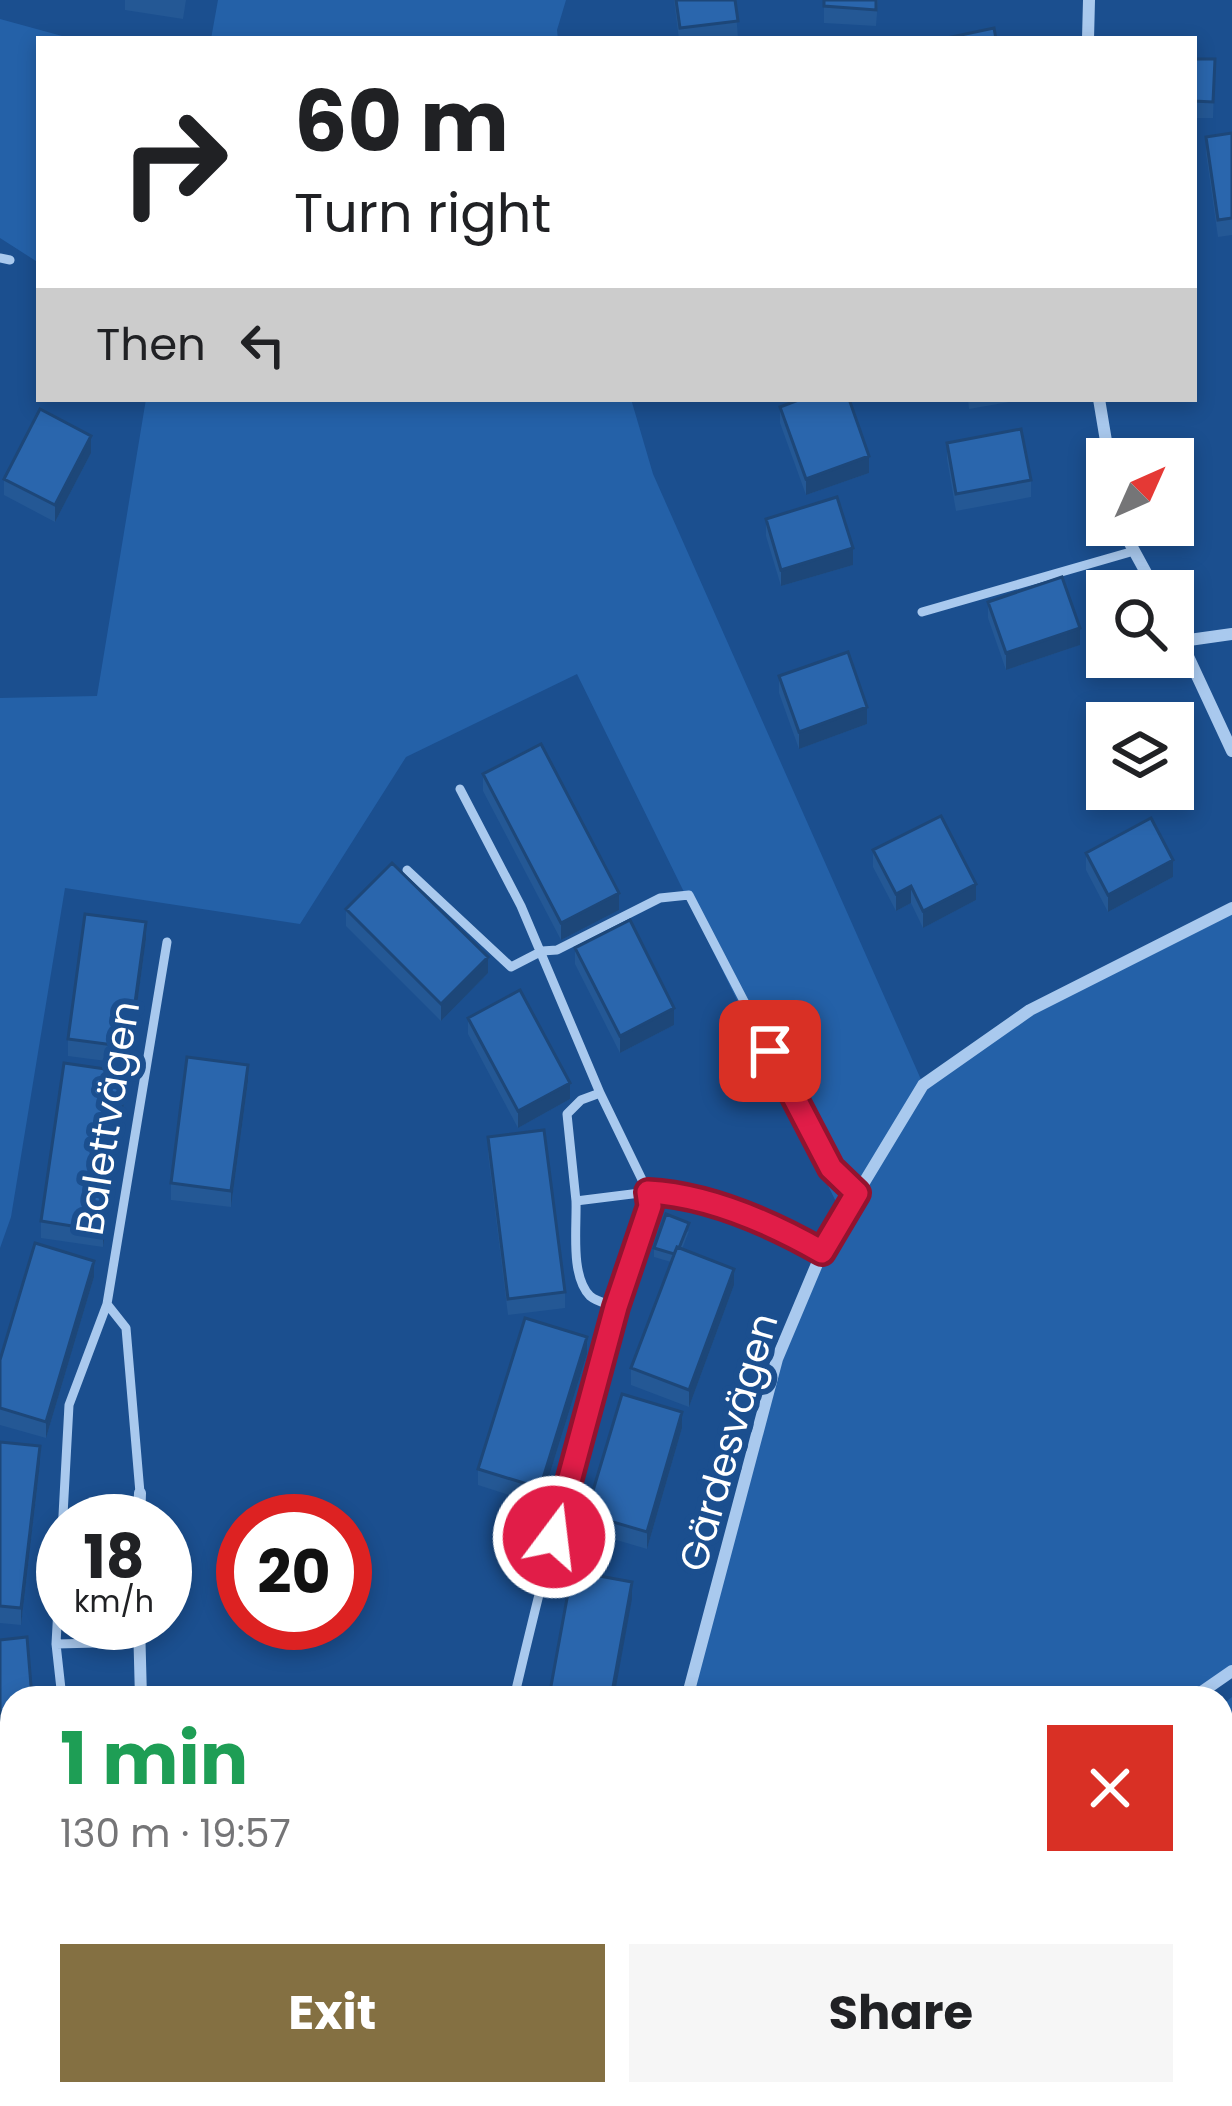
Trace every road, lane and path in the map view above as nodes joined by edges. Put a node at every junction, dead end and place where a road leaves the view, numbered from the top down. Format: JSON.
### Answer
{"nodes":[{"id":1,"x":1089,"y":0,"type":"edge"},
{"id":2,"x":1088,"y":36,"type":"edge"},
{"id":3,"x":1100,"y":402,"type":"edge"},
{"id":4,"x":1106,"y":438,"type":"edge"},
{"id":5,"x":1131,"y":546,"type":"edge"},
{"id":6,"x":1134,"y":551,"type":"junction"},
{"id":7,"x":1144,"y":570,"type":"edge"},
{"id":8,"x":922,"y":612,"type":"dead end"},
{"id":9,"x":1232,"y":634,"type":"edge"},
{"id":10,"x":1194,"y":639,"type":"edge"},
{"id":11,"x":1194,"y":667,"type":"edge"},
{"id":12,"x":1232,"y":751,"type":"edge"},
{"id":13,"x":460,"y":789,"type":"dead end"},
{"id":14,"x":407,"y":870,"type":"edge"},
{"id":15,"x":1232,"y":908,"type":"edge"},
{"id":16,"x":166,"y":942,"type":"dead end"},
{"id":17,"x":542,"y":951,"type":"junction"},
{"id":18,"x":600,"y":1093,"type":"junction"},
{"id":19,"x":648,"y":1192,"type":"junction"},
{"id":20,"x":857,"y":1193,"type":"junction"},
{"id":21,"x":576,"y":1201,"type":"junction"},
{"id":22,"x":822,"y":1252,"type":"junction"},
{"id":23,"x":107,"y":1304,"type":"junction"},
{"id":24,"x":616,"y":1307,"type":"junction"},
{"id":25,"x":140,"y":1493,"type":"edge"},
{"id":26,"x":64,"y":1494,"type":"edge"},
{"id":27,"x":57,"y":1650,"type":"edge"},
{"id":28,"x":139,"y":1650,"type":"edge"},
{"id":29,"x":61,"y":1686,"type":"edge"},
{"id":30,"x":141,"y":1686,"type":"edge"},
{"id":31,"x":517,"y":1686,"type":"edge"},
{"id":32,"x":690,"y":1686,"type":"edge"}],
"edges":[{"from":1,"to":2,"type":"street"},
{"from":3,"to":4,"type":"street"},
{"from":5,"to":6,"type":"street"},
{"from":6,"to":7,"type":"street"},
{"from":6,"to":8,"type":"lane"},
{"from":9,"to":10,"type":"street"},
{"from":11,"to":12,"type":"street"},
{"from":13,"to":17,"type":"lane"},
{"from":14,"to":17,"type":"lane"},
{"from":15,"to":20,"type":"street","name":"Gärdesvägen"},
{"from":16,"to":23,"type":"lane","name":"Balettvägen"},
{"from":17,"to":18,"type":"lane"},
{"from":17,"to":20,"type":"lane"},
{"from":18,"to":19,"type":"lane"},
{"from":18,"to":21,"type":"lane"},
{"from":19,"to":21,"type":"lane"},
{"from":19,"to":22,"type":"lane"},
{"from":19,"to":24,"type":"lane"},
{"from":20,"to":22,"type":"street","name":"Gärdesvägen"},
{"from":21,"to":24,"type":"lane"},
{"from":22,"to":32,"type":"street","name":"Gärdesvägen"},
{"from":23,"to":25,"type":"lane"},
{"from":23,"to":26,"type":"lane","name":"Balettvägen"},
{"from":24,"to":31,"type":"lane"},
{"from":27,"to":29,"type":"lane","name":"Balettvägen"},
{"from":28,"to":30,"type":"street"}]}
